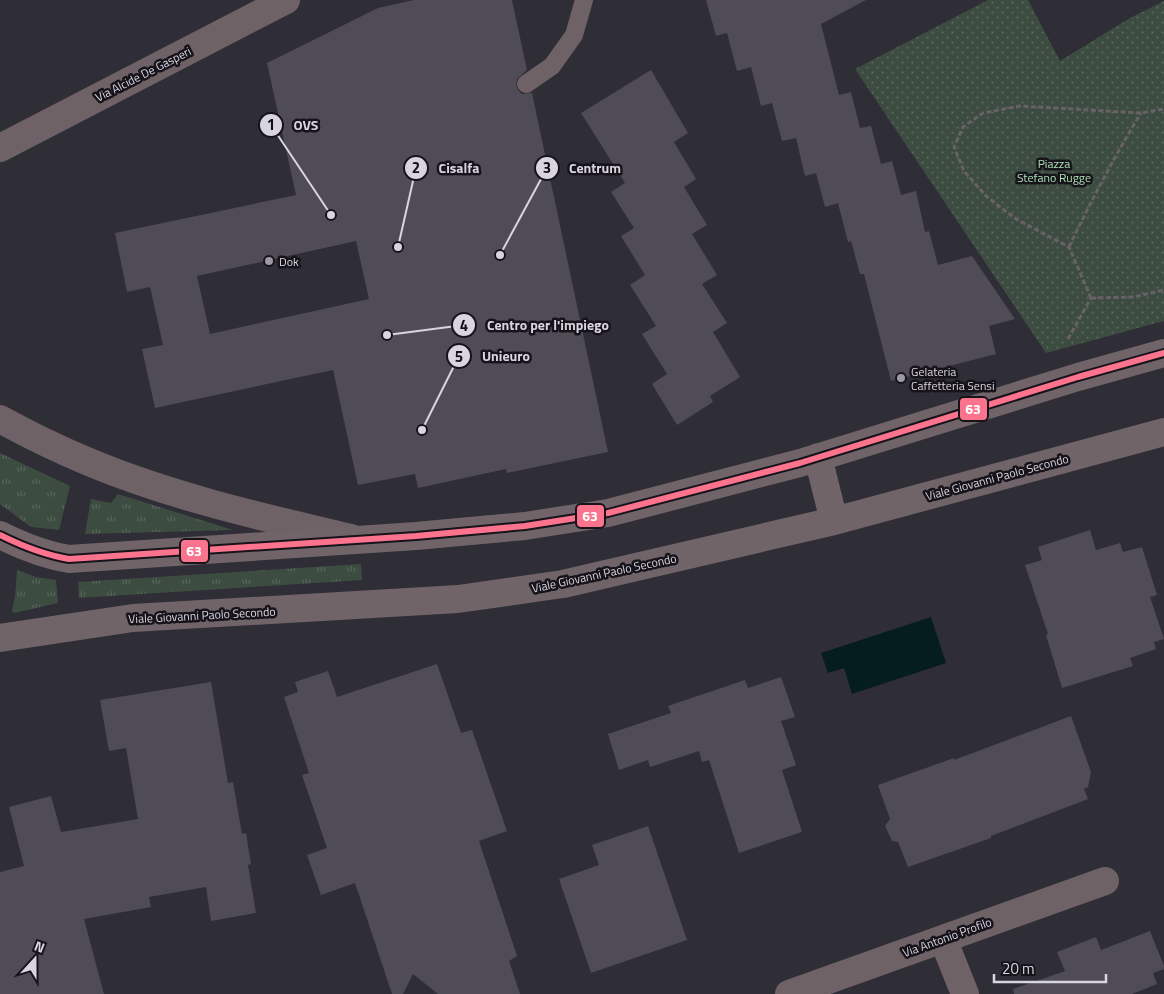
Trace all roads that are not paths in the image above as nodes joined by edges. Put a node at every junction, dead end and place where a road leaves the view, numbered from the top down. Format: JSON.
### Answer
{"nodes":[{"id":1,"x":286,"y":0,"type":"edge"},
{"id":2,"x":584,"y":0,"type":"edge"},
{"id":3,"x":526,"y":84,"type":"dead end"},
{"id":4,"x":0,"y":148,"type":"edge"},
{"id":5,"x":1164,"y":353,"type":"edge"},
{"id":6,"x":0,"y":419,"type":"edge"},
{"id":7,"x":1164,"y":432,"type":"edge"},
{"id":8,"x":818,"y":457,"type":"junction"},
{"id":9,"x":834,"y":521,"type":"junction"},
{"id":10,"x":0,"y":535,"type":"edge"},
{"id":11,"x":362,"y":540,"type":"junction"},
{"id":12,"x":0,"y":638,"type":"edge"},
{"id":13,"x":1105,"y":881,"type":"dead end"},
{"id":14,"x":942,"y":939,"type":"junction"},
{"id":15,"x":789,"y":994,"type":"edge"},
{"id":16,"x":965,"y":994,"type":"edge"}],
"edges":[{"from":1,"to":4,"type":"street","name":"Via Alcide De Gasperi"},
{"from":2,"to":3,"type":"lane"},
{"from":5,"to":8,"type":"main road"},
{"from":6,"to":11,"type":"street"},
{"from":7,"to":9,"type":"main road","name":"Viale Giovanni Paolo Secondo"},
{"from":8,"to":9,"type":"main road"},
{"from":8,"to":11,"type":"main road"},
{"from":9,"to":12,"type":"main road","name":"Viale Giovanni Paolo Secondo"},
{"from":10,"to":11,"type":"main road"},
{"from":13,"to":14,"type":"street","name":"Via Antonio Profilo"},
{"from":14,"to":15,"type":"street","name":"Via Antonio Profilo"},
{"from":14,"to":16,"type":"street"}]}
